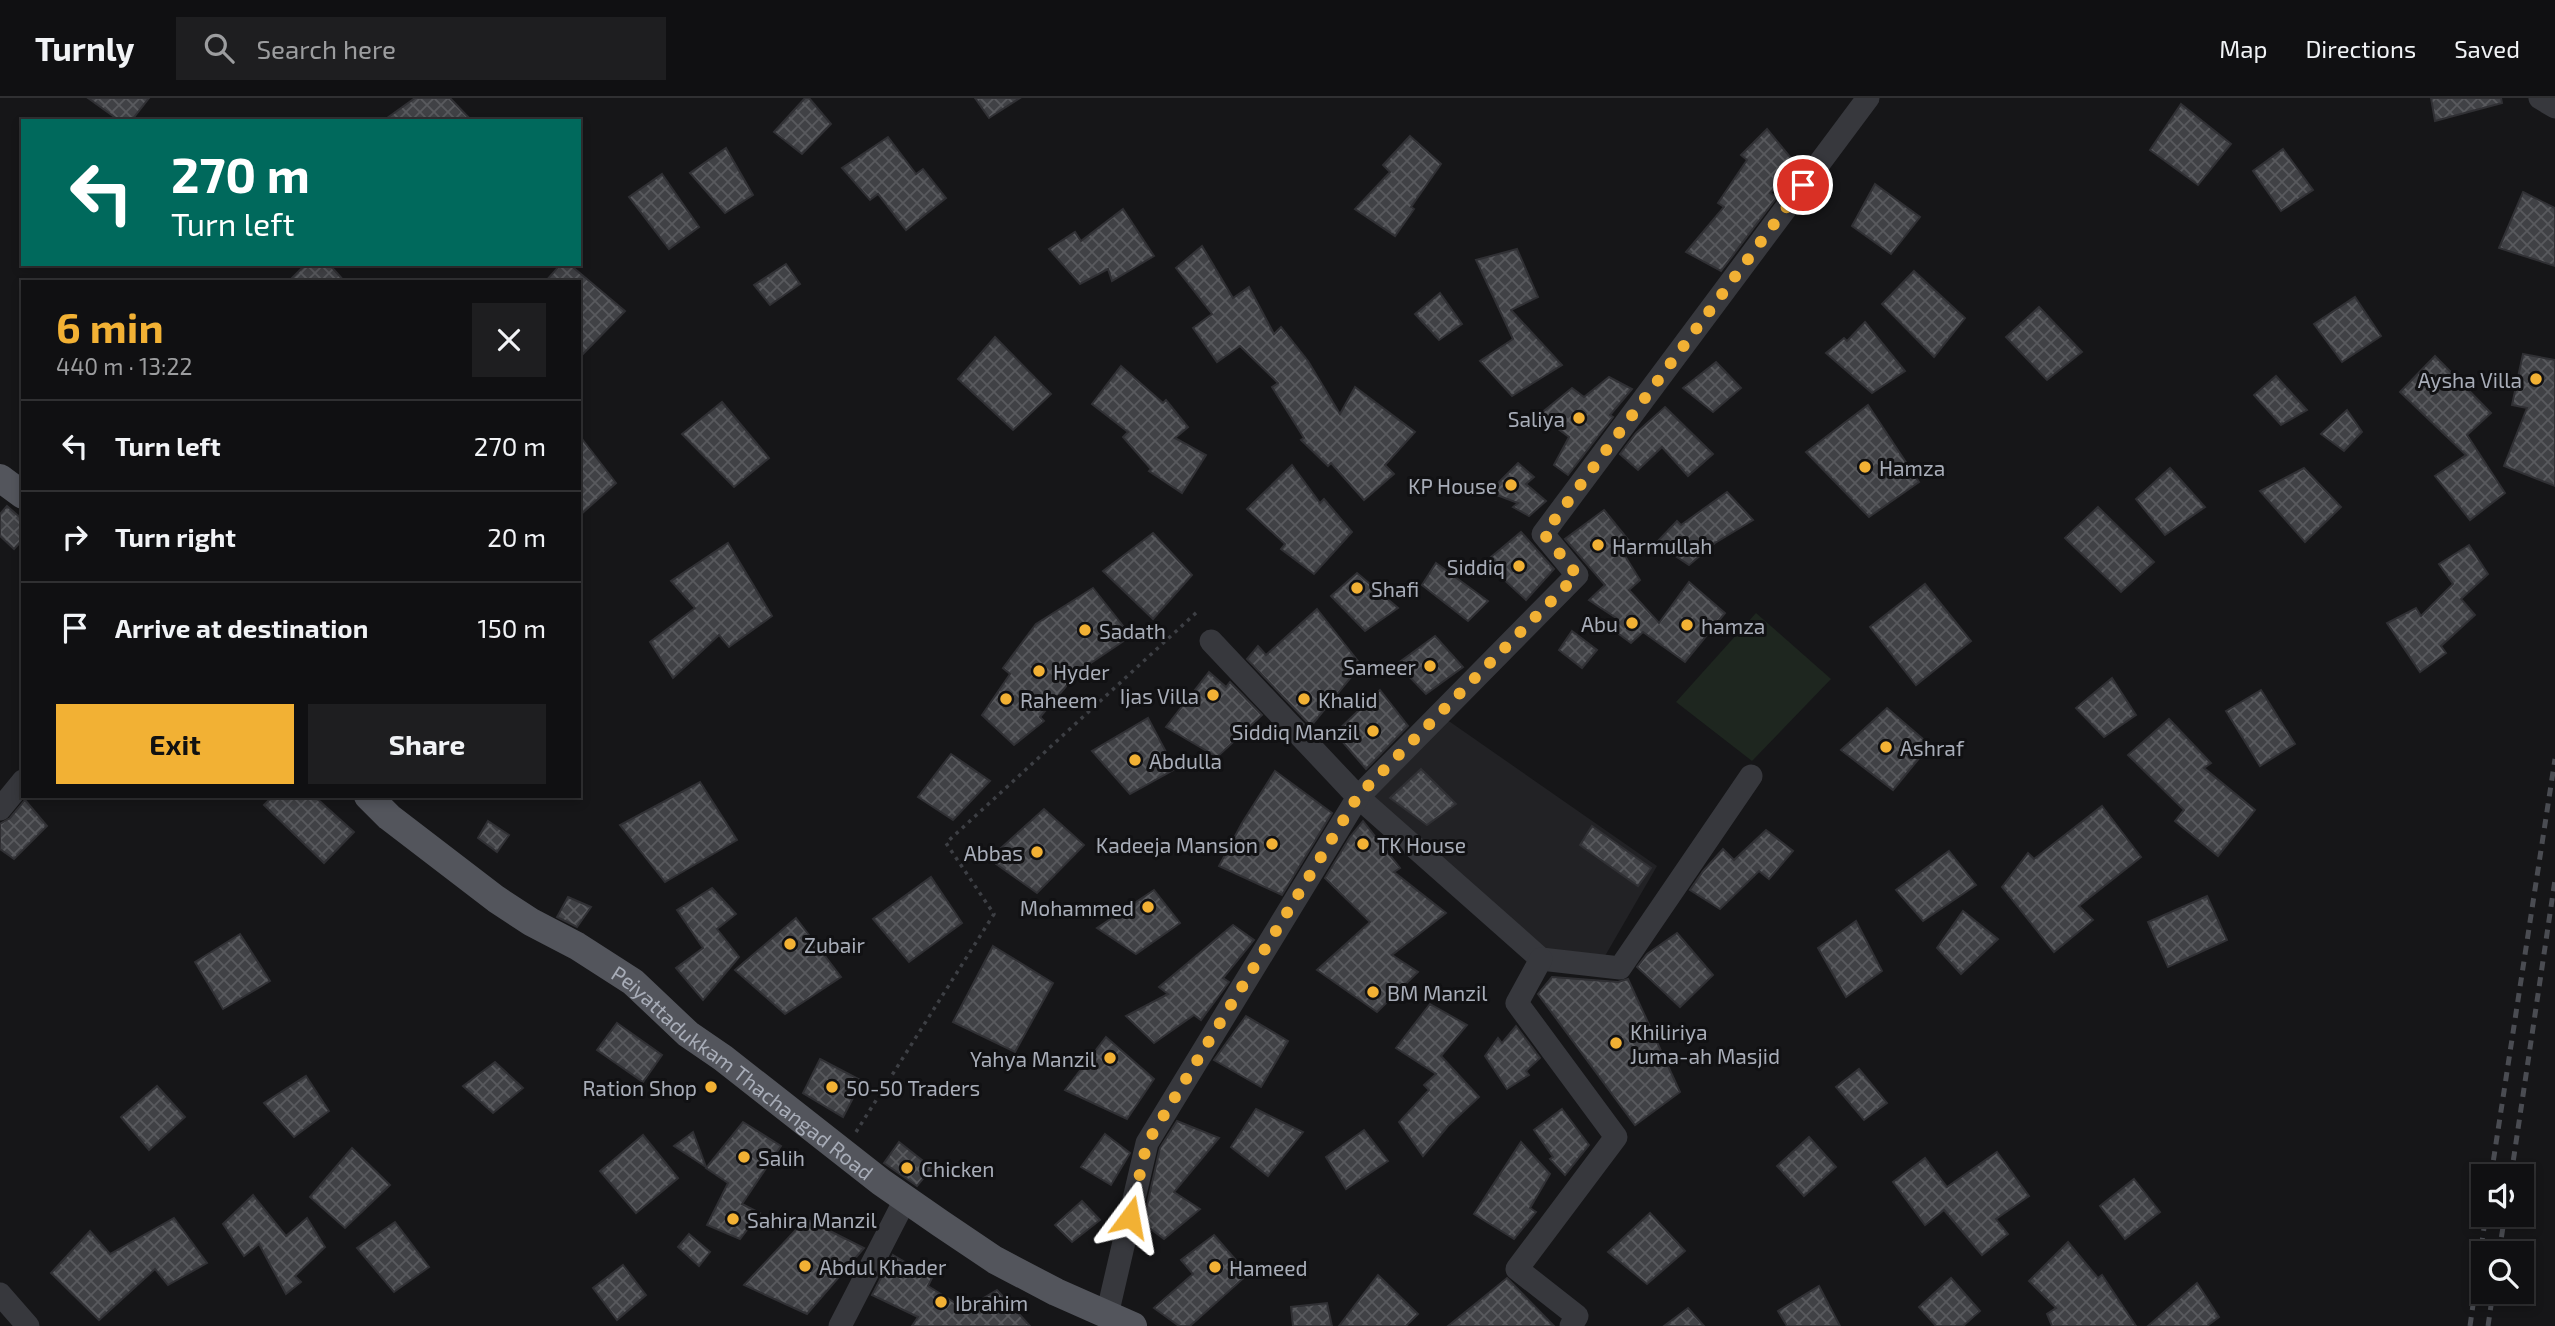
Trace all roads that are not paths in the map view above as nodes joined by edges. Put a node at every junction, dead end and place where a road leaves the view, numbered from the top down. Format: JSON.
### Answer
{"nodes":[{"id":1,"x":1868,"y":98,"type":"edge"},
{"id":2,"x":2540,"y":98,"type":"edge"},
{"id":3,"x":2555,"y":107,"type":"edge"},
{"id":4,"x":0,"y":478,"type":"edge"},
{"id":5,"x":21,"y":494,"type":"edge"},
{"id":6,"x":1212,"y":641,"type":"dead end"},
{"id":7,"x":1751,"y":776,"type":"dead end"},
{"id":8,"x":21,"y":783,"type":"edge"},
{"id":9,"x":1358,"y":796,"type":"junction"},
{"id":10,"x":370,"y":798,"type":"edge"},
{"id":11,"x":0,"y":809,"type":"edge"},
{"id":12,"x":1541,"y":958,"type":"junction"},
{"id":13,"x":906,"y":1198,"type":"junction"},
{"id":14,"x":0,"y":1294,"type":"edge"},
{"id":15,"x":1107,"y":1315,"type":"junction"},
{"id":16,"x":28,"y":1326,"type":"edge"},
{"id":17,"x":840,"y":1326,"type":"edge"},
{"id":18,"x":1133,"y":1326,"type":"edge"},
{"id":19,"x":1571,"y":1326,"type":"edge"}],
"edges":[{"from":1,"to":9,"type":"street"},
{"from":2,"to":3,"type":"street"},
{"from":4,"to":5,"type":"main road"},
{"from":6,"to":9,"type":"street"},
{"from":7,"to":12,"type":"street"},
{"from":8,"to":11,"type":"street"},
{"from":9,"to":12,"type":"street"},
{"from":9,"to":15,"type":"street"},
{"from":10,"to":13,"type":"main road","name":"Peiyattadukkam Thachangad Road"},
{"from":12,"to":19,"type":"street"},
{"from":13,"to":15,"type":"main road","name":"Peiyattadukkam Thachangad Road"},
{"from":13,"to":17,"type":"street"},
{"from":14,"to":16,"type":"street"},
{"from":15,"to":18,"type":"main road","name":"Peiyattadukkam Thachangad Road"}]}
